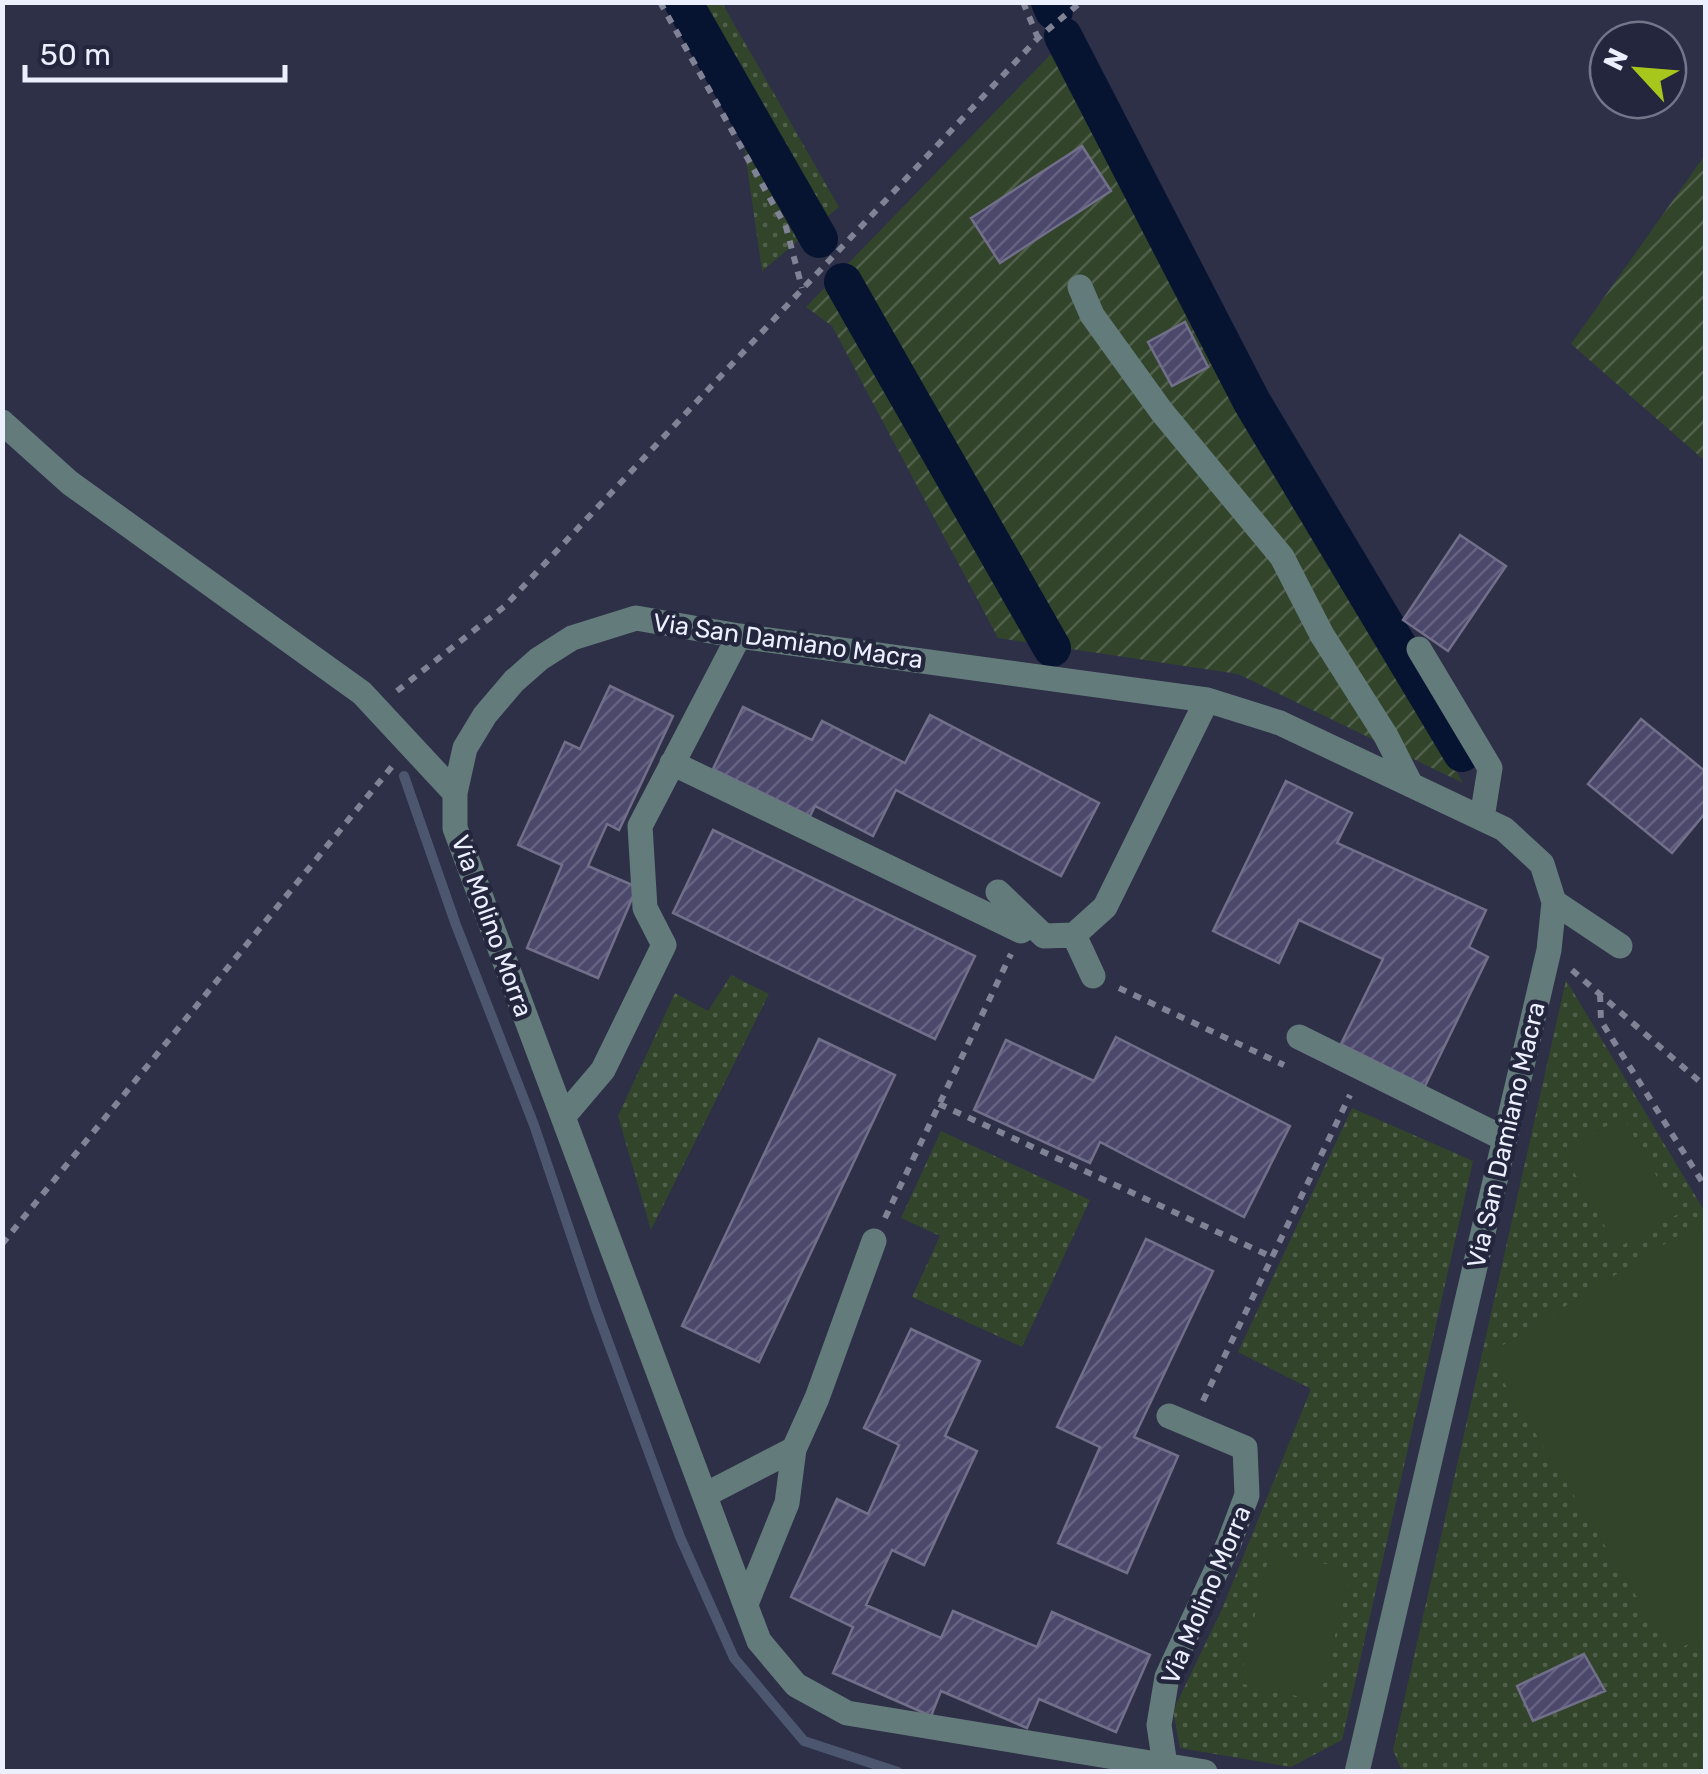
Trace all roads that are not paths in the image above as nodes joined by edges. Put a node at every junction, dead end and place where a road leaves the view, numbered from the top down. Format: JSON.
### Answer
{"nodes":[{"id":1,"x":1080,"y":288,"type":"dead end"},
{"id":2,"x":2,"y":422,"type":"edge"},
{"id":3,"x":739,"y":636,"type":"junction"},
{"id":4,"x":1419,"y":648,"type":"dead end"},
{"id":5,"x":1207,"y":700,"type":"junction"},
{"id":6,"x":672,"y":763,"type":"junction"},
{"id":7,"x":1411,"y":785,"type":"junction"},
{"id":8,"x":455,"y":792,"type":"junction"},
{"id":9,"x":1482,"y":818,"type":"junction"},
{"id":10,"x":998,"y":892,"type":"dead end"},
{"id":11,"x":1554,"y":902,"type":"junction"},
{"id":12,"x":1020,"y":933,"type":"junction"},
{"id":13,"x":1074,"y":935,"type":"junction"},
{"id":14,"x":1620,"y":946,"type":"dead end"},
{"id":15,"x":1094,"y":976,"type":"dead end"},
{"id":16,"x":1299,"y":1037,"type":"dead end"},
{"id":17,"x":563,"y":1117,"type":"junction"},
{"id":18,"x":1505,"y":1139,"type":"junction"},
{"id":19,"x":874,"y":1241,"type":"road end"},
{"id":20,"x":1180,"y":1420,"type":"road end"},
{"id":21,"x":794,"y":1449,"type":"junction"},
{"id":22,"x":705,"y":1495,"type":"junction"},
{"id":23,"x":746,"y":1604,"type":"junction"},
{"id":24,"x":1165,"y":1765,"type":"junction"},
{"id":25,"x":1206,"y":1772,"type":"edge"},
{"id":26,"x":1356,"y":1772,"type":"edge"}],
"edges":[{"from":1,"to":7,"type":"street"},
{"from":2,"to":8,"type":"street"},
{"from":3,"to":5,"type":"street","name":"Via San Damiano Macra"},
{"from":3,"to":6,"type":"street"},
{"from":3,"to":8,"type":"street","name":"Via San Damiano Macra"},
{"from":4,"to":9,"type":"street"},
{"from":5,"to":7,"type":"street","name":"Via San Damiano Macra"},
{"from":5,"to":13,"type":"street"},
{"from":6,"to":12,"type":"street"},
{"from":6,"to":17,"type":"street"},
{"from":7,"to":9,"type":"street","name":"Via San Damiano Macra"},
{"from":8,"to":17,"type":"street","name":"Via Molino Morra"},
{"from":9,"to":11,"type":"street","name":"Via San Damiano Macra"},
{"from":10,"to":12,"type":"street"},
{"from":11,"to":14,"type":"street"},
{"from":11,"to":18,"type":"street","name":"Via San Damiano Macra"},
{"from":12,"to":13,"type":"street"},
{"from":13,"to":15,"type":"street"},
{"from":16,"to":18,"type":"street"},
{"from":17,"to":22,"type":"street","name":"Via Molino Morra"},
{"from":18,"to":26,"type":"street","name":"Via San Damiano Macra"},
{"from":19,"to":21,"type":"street"},
{"from":20,"to":24,"type":"street","name":"Via Molino Morra"},
{"from":21,"to":22,"type":"street"},
{"from":21,"to":23,"type":"street"},
{"from":22,"to":23,"type":"street","name":"Via Molino Morra"},
{"from":23,"to":24,"type":"street","name":"Via Molino Morra"},
{"from":24,"to":25,"type":"street","name":"Via Molino Morra"}]}
